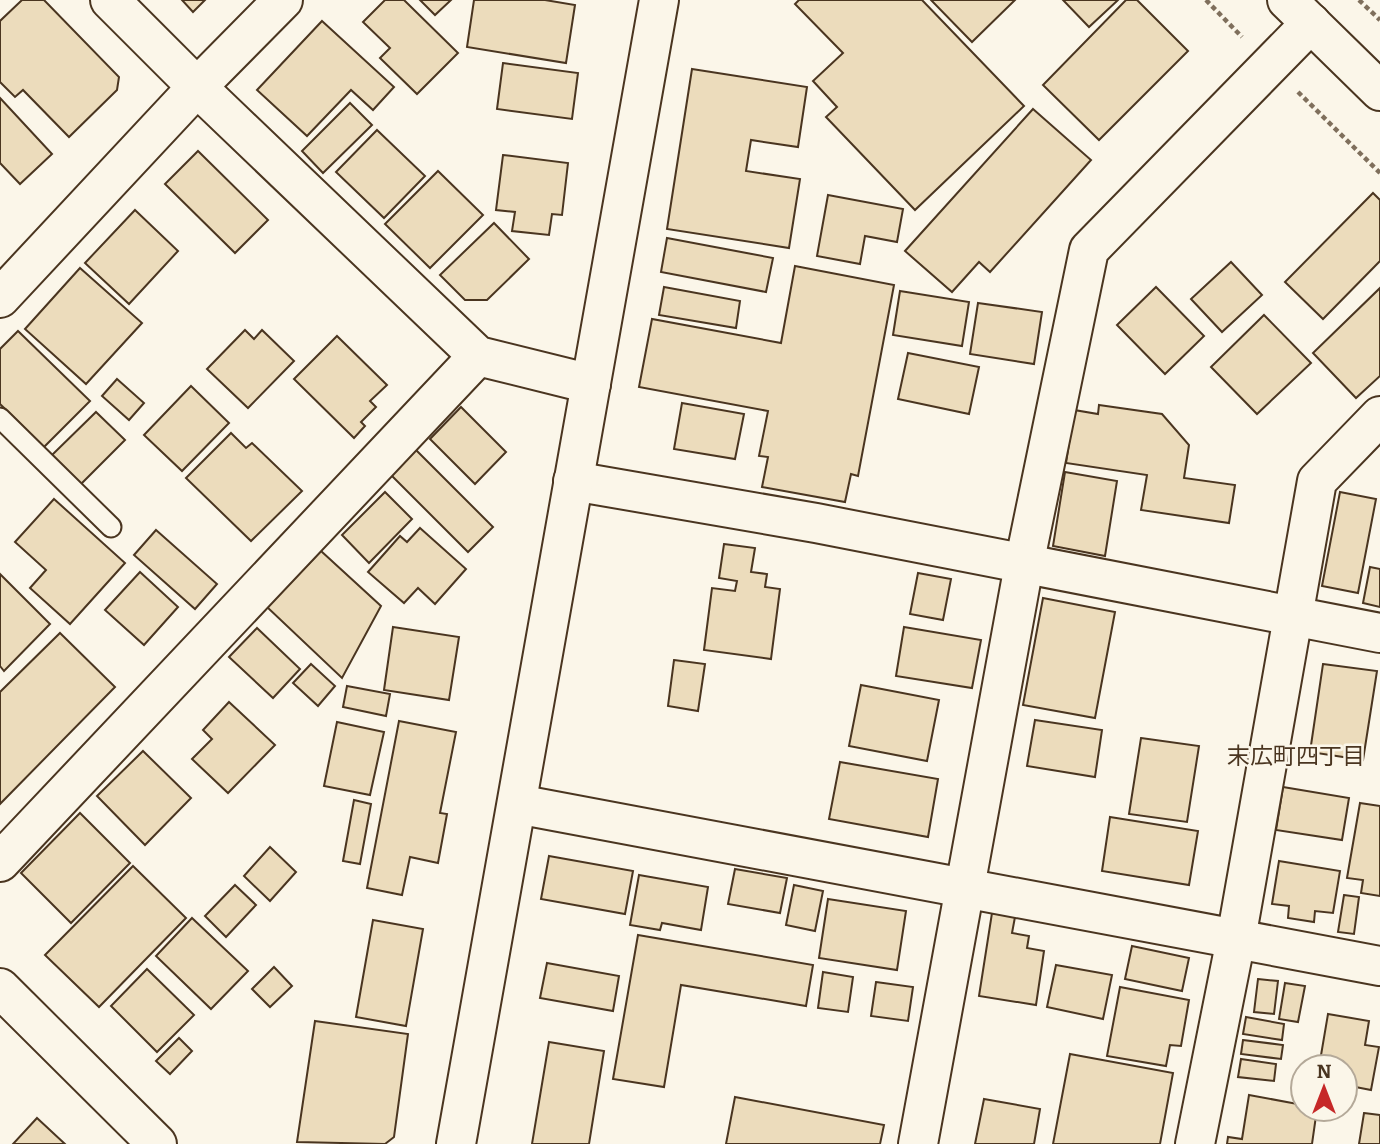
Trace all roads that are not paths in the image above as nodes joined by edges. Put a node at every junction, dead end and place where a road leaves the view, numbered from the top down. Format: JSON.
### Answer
{"nodes":[{"id":1,"x":110,"y":0,"type":"edge"},
{"id":2,"x":283,"y":0,"type":"edge"},
{"id":3,"x":659,"y":0,"type":"edge"},
{"id":4,"x":1299,"y":11,"type":"edge"},
{"id":5,"x":197,"y":88,"type":"junction"},
{"id":6,"x":1380,"y":91,"type":"edge"},
{"id":7,"x":0,"y":298,"type":"edge"},
{"id":8,"x":478,"y":356,"type":"junction"},
{"id":9,"x":591,"y":384,"type":"junction"},
{"id":10,"x":1380,"y":416,"type":"edge"},
{"id":11,"x":0,"y":418,"type":"edge"},
{"id":12,"x":573,"y":481,"type":"junction"},
{"id":13,"x":111,"y":527,"type":"dead end"},
{"id":14,"x":1024,"y":565,"type":"junction"},
{"id":15,"x":1292,"y":617,"type":"junction"},
{"id":16,"x":1380,"y":633,"type":"edge"},
{"id":17,"x":517,"y":804,"type":"junction"},
{"id":18,"x":0,"y":862,"type":"edge"},
{"id":19,"x":965,"y":888,"type":"junction"},
{"id":20,"x":1236,"y":939,"type":"junction"},
{"id":21,"x":1380,"y":966,"type":"edge"},
{"id":22,"x":0,"y":988,"type":"edge"},
{"id":23,"x":157,"y":1144,"type":"edge"},
{"id":24,"x":456,"y":1144,"type":"edge"},
{"id":25,"x":918,"y":1144,"type":"edge"},
{"id":26,"x":1195,"y":1144,"type":"edge"}],
"edges":[{"from":1,"to":5,"type":"street"},
{"from":2,"to":5,"type":"street"},
{"from":3,"to":9,"type":"street"},
{"from":4,"to":6,"type":"street"},
{"from":4,"to":14,"type":"street"},
{"from":5,"to":7,"type":"street"},
{"from":5,"to":8,"type":"street"},
{"from":8,"to":9,"type":"street"},
{"from":8,"to":18,"type":"street"},
{"from":9,"to":12,"type":"street"},
{"from":10,"to":15,"type":"street"},
{"from":11,"to":13,"type":"lane"},
{"from":12,"to":14,"type":"street"},
{"from":12,"to":17,"type":"street"},
{"from":14,"to":15,"type":"street"},
{"from":14,"to":19,"type":"street"},
{"from":15,"to":16,"type":"street"},
{"from":15,"to":20,"type":"street"},
{"from":17,"to":19,"type":"street"},
{"from":17,"to":24,"type":"street"},
{"from":19,"to":20,"type":"street"},
{"from":19,"to":25,"type":"street"},
{"from":20,"to":21,"type":"street"},
{"from":20,"to":26,"type":"street"},
{"from":22,"to":23,"type":"street"}]}
